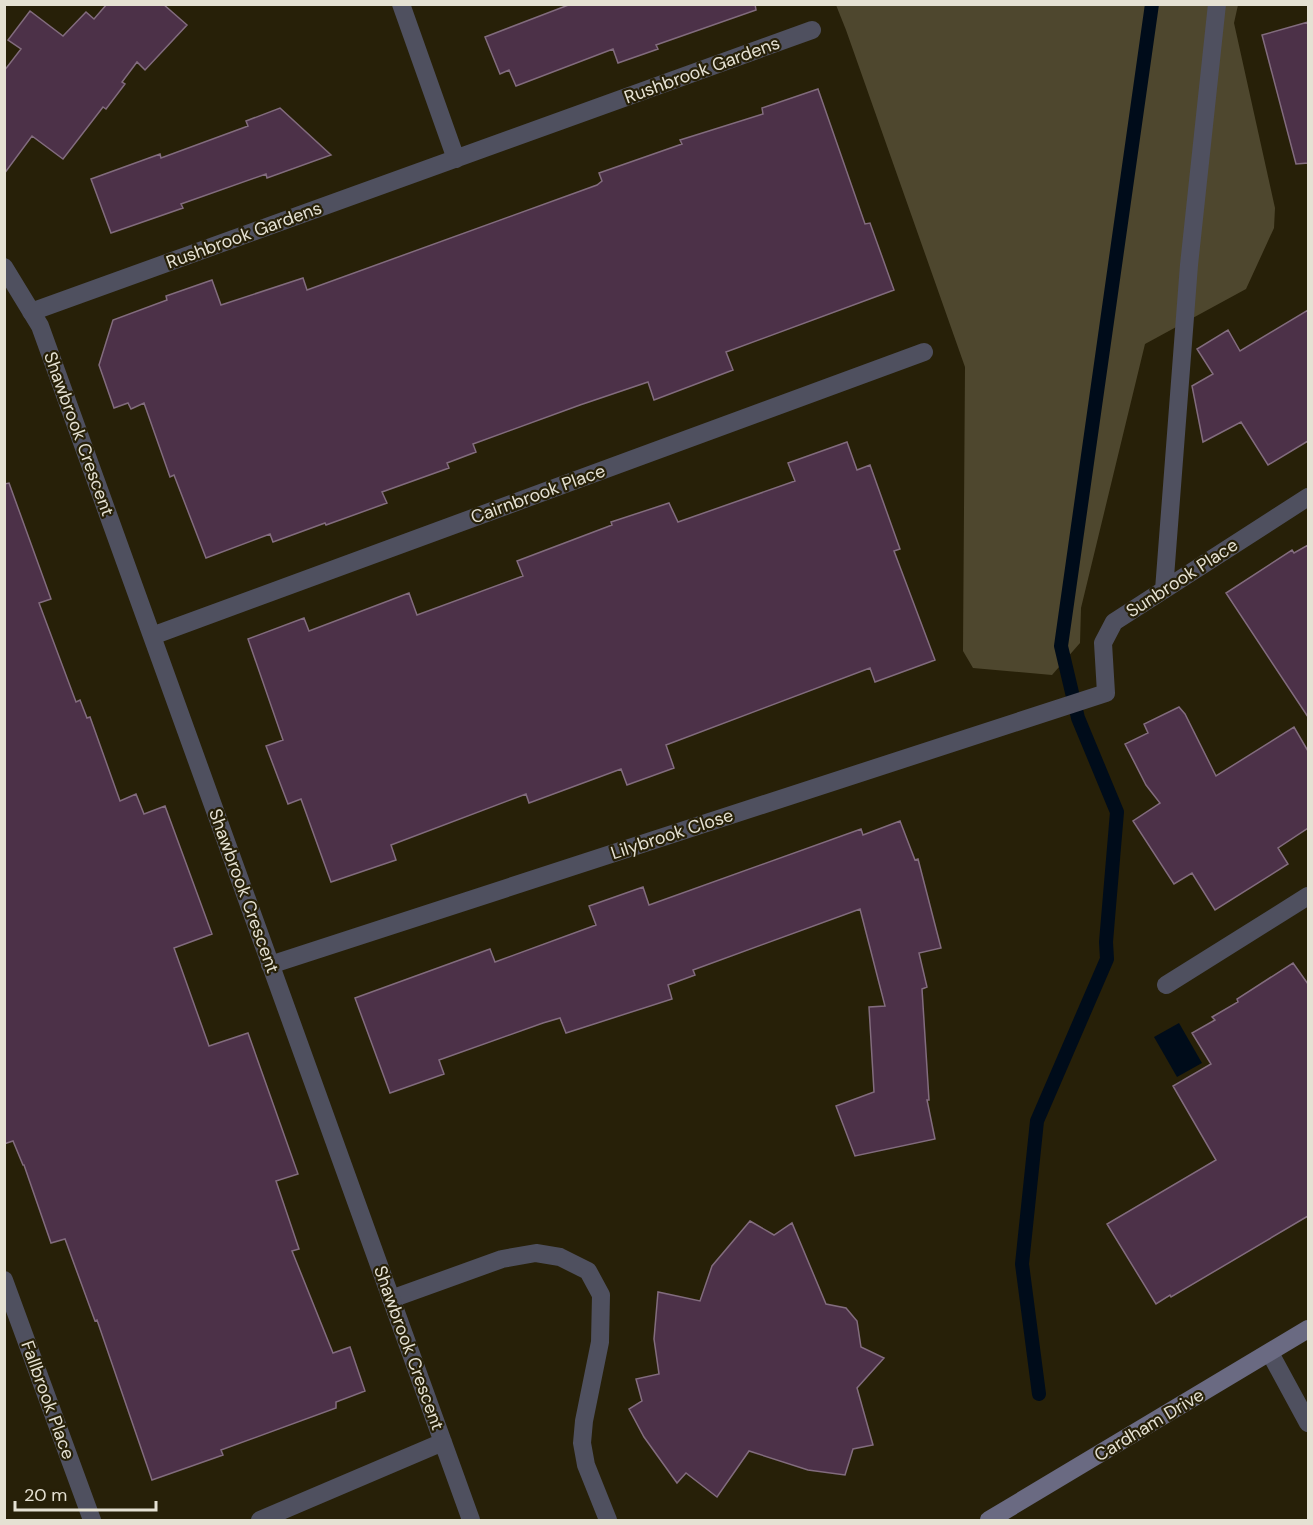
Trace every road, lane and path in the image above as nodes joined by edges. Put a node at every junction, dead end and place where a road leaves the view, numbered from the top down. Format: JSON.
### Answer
{"nodes":[{"id":1,"x":401,"y":4,"type":"edge"},
{"id":2,"x":1217,"y":4,"type":"edge"},
{"id":3,"x":812,"y":30,"type":"dead end"},
{"id":4,"x":456,"y":159,"type":"junction"},
{"id":5,"x":4,"y":267,"type":"edge"},
{"id":6,"x":32,"y":312,"type":"junction"},
{"id":7,"x":924,"y":352,"type":"dead end"},
{"id":8,"x":1308,"y":496,"type":"edge"},
{"id":9,"x":1164,"y":590,"type":"junction"},
{"id":10,"x":152,"y":636,"type":"junction"},
{"id":11,"x":1075,"y":702,"type":"joint"},
{"id":12,"x":1308,"y":896,"type":"edge"},
{"id":13,"x":270,"y":965,"type":"junction"},
{"id":14,"x":1166,"y":985,"type":"dead end"},
{"id":15,"x":4,"y":1280,"type":"edge"},
{"id":16,"x":391,"y":1299,"type":"junction"},
{"id":17,"x":1308,"y":1329,"type":"edge"},
{"id":18,"x":1270,"y":1353,"type":"junction"},
{"id":19,"x":1308,"y":1423,"type":"edge"},
{"id":20,"x":443,"y":1442,"type":"junction"},
{"id":21,"x":92,"y":1521,"type":"edge"},
{"id":22,"x":260,"y":1521,"type":"edge"},
{"id":23,"x":471,"y":1521,"type":"edge"},
{"id":24,"x":608,"y":1521,"type":"edge"},
{"id":25,"x":989,"y":1521,"type":"edge"}],
"edges":[{"from":1,"to":4,"type":"street"},
{"from":2,"to":9,"type":"street"},
{"from":3,"to":4,"type":"street","name":"Rushbrook Gardens"},
{"from":4,"to":6,"type":"street","name":"Rushbrook Gardens"},
{"from":5,"to":6,"type":"street","name":"Shawbrook Crescent"},
{"from":6,"to":10,"type":"street","name":"Shawbrook Crescent"},
{"from":7,"to":10,"type":"street","name":"Cairnbrook Place"},
{"from":8,"to":9,"type":"street","name":"Sunbrook Place"},
{"from":9,"to":11,"type":"street","name":"Sunbrook Place"},
{"from":10,"to":13,"type":"street","name":"Shawbrook Crescent"},
{"from":11,"to":13,"type":"street","name":"Lilybrook Close"},
{"from":12,"to":14,"type":"street"},
{"from":13,"to":16,"type":"street","name":"Shawbrook Crescent"},
{"from":15,"to":21,"type":"street","name":"Fallbrook Place"},
{"from":16,"to":20,"type":"street","name":"Shawbrook Crescent"},
{"from":16,"to":24,"type":"street"},
{"from":17,"to":18,"type":"street","name":"Cardham Drive"},
{"from":18,"to":19,"type":"street"},
{"from":18,"to":25,"type":"street","name":"Cardham Drive"},
{"from":20,"to":22,"type":"street"},
{"from":20,"to":23,"type":"street","name":"Shawbrook Crescent"}]}
